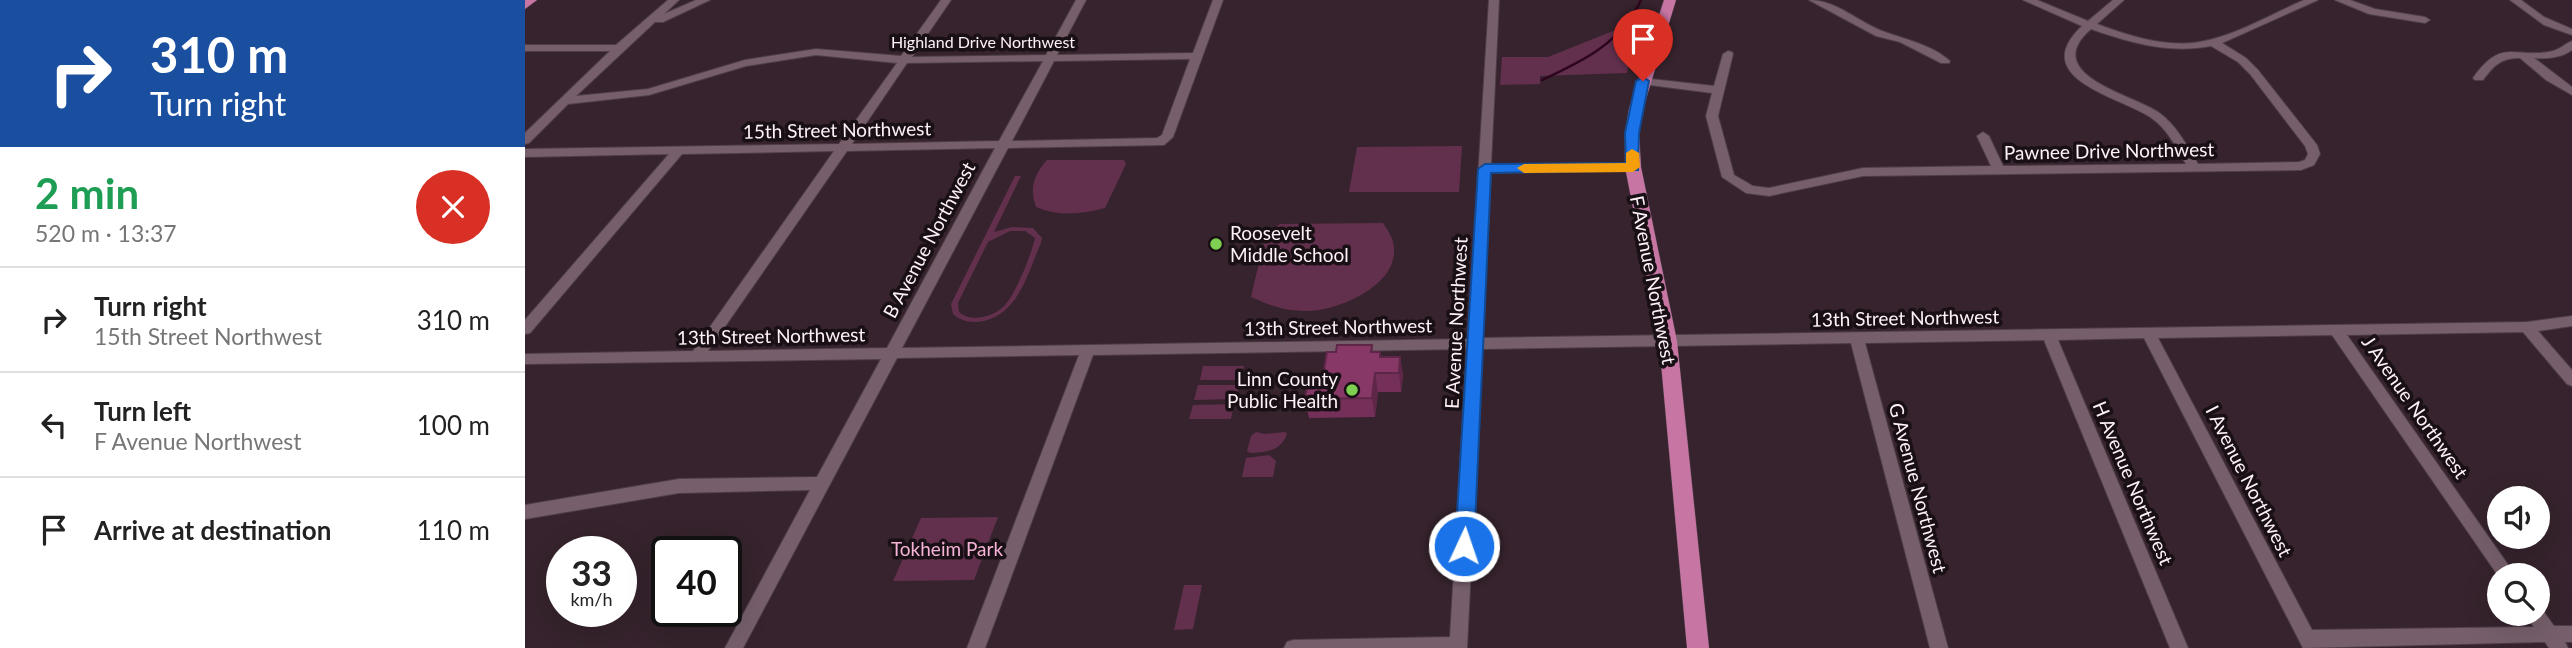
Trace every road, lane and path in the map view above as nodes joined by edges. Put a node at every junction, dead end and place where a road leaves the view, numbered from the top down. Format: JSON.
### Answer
{"nodes":[{"id":1,"x":531,"y":0,"type":"edge"},
{"id":2,"x":674,"y":0,"type":"edge"},
{"id":3,"x":705,"y":0,"type":"edge"},
{"id":4,"x":946,"y":0,"type":"edge"},
{"id":5,"x":1081,"y":0,"type":"edge"},
{"id":6,"x":1219,"y":0,"type":"edge"},
{"id":7,"x":1494,"y":0,"type":"edge"},
{"id":8,"x":1671,"y":0,"type":"edge"},
{"id":9,"x":1814,"y":0,"type":"edge"},
{"id":10,"x":2028,"y":0,"type":"edge"},
{"id":11,"x":2313,"y":0,"type":"edge"},
{"id":12,"x":2340,"y":0,"type":"edge"},
{"id":13,"x":2515,"y":0,"type":"edge"},
{"id":14,"x":2119,"y":1,"type":"edge"},
{"id":15,"x":525,"y":5,"type":"edge"},
{"id":16,"x":2425,"y":20,"type":"dead end"},
{"id":17,"x":2092,"y":25,"type":"junction"},
{"id":18,"x":642,"y":29,"type":"junction"},
{"id":19,"x":2571,"y":35,"type":"edge"},
{"id":20,"x":2213,"y":43,"type":"junction"},
{"id":21,"x":525,"y":48,"type":"edge"},
{"id":22,"x":619,"y":48,"type":"junction"},
{"id":23,"x":1728,"y":54,"type":"dead end"},
{"id":24,"x":2522,"y":54,"type":"junction"},
{"id":25,"x":1197,"y":56,"type":"junction"},
{"id":26,"x":1050,"y":59,"type":"junction"},
{"id":27,"x":904,"y":60,"type":"junction"},
{"id":28,"x":1945,"y":61,"type":"dead end"},
{"id":29,"x":2479,"y":78,"type":"dead end"},
{"id":30,"x":1643,"y":81,"type":"junction"},
{"id":31,"x":1719,"y":90,"type":"junction"},
{"id":32,"x":2572,"y":92,"type":"edge"},
{"id":33,"x":565,"y":101,"type":"junction"},
{"id":34,"x":1983,"y":136,"type":"dead end"},
{"id":35,"x":525,"y":140,"type":"edge"},
{"id":36,"x":1003,"y":146,"type":"junction"},
{"id":37,"x":842,"y":149,"type":"junction"},
{"id":38,"x":677,"y":152,"type":"junction"},
{"id":39,"x":525,"y":153,"type":"edge"},
{"id":40,"x":1633,"y":167,"type":"junction"},
{"id":41,"x":2195,"y":167,"type":"junction"},
{"id":42,"x":1485,"y":169,"type":"junction"},
{"id":43,"x":1999,"y":171,"type":"junction"},
{"id":44,"x":2572,"y":321,"type":"edge"},
{"id":45,"x":2527,"y":327,"type":"junction"},
{"id":46,"x":525,"y":329,"type":"edge"},
{"id":47,"x":2336,"y":330,"type":"junction"},
{"id":48,"x":2148,"y":333,"type":"junction"},
{"id":49,"x":2049,"y":335,"type":"junction"},
{"id":50,"x":1857,"y":338,"type":"junction"},
{"id":51,"x":1668,"y":341,"type":"junction"},
{"id":52,"x":1476,"y":344,"type":"junction"},
{"id":53,"x":1088,"y":350,"type":"junction"},
{"id":54,"x":891,"y":354,"type":"junction"},
{"id":55,"x":697,"y":356,"type":"junction"},
{"id":56,"x":525,"y":359,"type":"edge"},
{"id":57,"x":2572,"y":380,"type":"edge"},
{"id":58,"x":822,"y":483,"type":"junction"},
{"id":59,"x":525,"y":512,"type":"edge"},
{"id":60,"x":2499,"y":563,"type":"edge"},
{"id":61,"x":2543,"y":626,"type":"edge"},
{"id":62,"x":2572,"y":634,"type":"edge"},
{"id":63,"x":2554,"y":642,"type":"edge"},
{"id":64,"x":2309,"y":643,"type":"edge"},
{"id":65,"x":1458,"y":646,"type":"edge"},
{"id":66,"x":734,"y":648,"type":"edge"},
{"id":67,"x":976,"y":648,"type":"edge"},
{"id":68,"x":1293,"y":648,"type":"edge"},
{"id":69,"x":1698,"y":648,"type":"edge"},
{"id":70,"x":1938,"y":648,"type":"edge"},
{"id":71,"x":2179,"y":648,"type":"edge"}],
"edges":[{"from":1,"to":15,"type":"main road"},
{"from":2,"to":18,"type":"street"},
{"from":3,"to":18,"type":"street"},
{"from":4,"to":27,"type":"street"},
{"from":5,"to":26,"type":"street","name":"B Avenue Northwest"},
{"from":6,"to":25,"type":"street"},
{"from":7,"to":42,"type":"street","name":"E Avenue Northwest"},
{"from":8,"to":30,"type":"main road","name":"F Avenue Northwest"},
{"from":9,"to":28,"type":"street"},
{"from":10,"to":17,"type":"street"},
{"from":11,"to":20,"type":"street"},
{"from":12,"to":16,"type":"street"},
{"from":13,"to":19,"type":"street"},
{"from":14,"to":17,"type":"street"},
{"from":17,"to":20,"type":"street"},
{"from":17,"to":41,"type":"street"},
{"from":18,"to":22,"type":"street"},
{"from":19,"to":24,"type":"street"},
{"from":20,"to":41,"type":"street","name":"Pawnee Drive Northwest"},
{"from":21,"to":22,"type":"street"},
{"from":22,"to":33,"type":"street"},
{"from":23,"to":31,"type":"street"},
{"from":24,"to":29,"type":"street"},
{"from":24,"to":32,"type":"street"},
{"from":25,"to":26,"type":"street","name":"Highland Drive Northwest"},
{"from":25,"to":36,"type":"street","name":"15th Street Northwest"},
{"from":26,"to":27,"type":"street","name":"Highland Drive Northwest"},
{"from":26,"to":36,"type":"street","name":"B Avenue Northwest"},
{"from":27,"to":33,"type":"street","name":"Highland Drive Northwest"},
{"from":27,"to":37,"type":"street"},
{"from":30,"to":31,"type":"street"},
{"from":30,"to":40,"type":"main road","name":"F Avenue Northwest"},
{"from":31,"to":43,"type":"street","name":"Pawnee Drive Northwest"},
{"from":33,"to":35,"type":"street"},
{"from":34,"to":43,"type":"street"},
{"from":36,"to":37,"type":"street","name":"15th Street Northwest"},
{"from":36,"to":54,"type":"street","name":"B Avenue Northwest"},
{"from":37,"to":38,"type":"street","name":"15th Street Northwest"},
{"from":37,"to":55,"type":"street"},
{"from":38,"to":39,"type":"street","name":"15th Street Northwest"},
{"from":38,"to":46,"type":"street"},
{"from":40,"to":42,"type":"street"},
{"from":40,"to":51,"type":"main road","name":"F Avenue Northwest"},
{"from":41,"to":43,"type":"street","name":"Pawnee Drive Northwest"},
{"from":42,"to":52,"type":"street","name":"E Avenue Northwest"},
{"from":44,"to":45,"type":"street","name":"13th Street Northwest"},
{"from":45,"to":47,"type":"street","name":"13th Street Northwest"},
{"from":45,"to":57,"type":"street"},
{"from":47,"to":48,"type":"street","name":"13th Street Northwest"},
{"from":47,"to":60,"type":"street","name":"J Avenue Northwest"},
{"from":48,"to":49,"type":"street","name":"13th Street Northwest"},
{"from":48,"to":64,"type":"street","name":"I Avenue Northwest"},
{"from":49,"to":50,"type":"street","name":"13th Street Northwest"},
{"from":49,"to":71,"type":"street","name":"H Avenue Northwest"},
{"from":50,"to":51,"type":"street","name":"13th Street Northwest"},
{"from":50,"to":70,"type":"street","name":"G Avenue Northwest"},
{"from":51,"to":52,"type":"street","name":"13th Street Northwest"},
{"from":51,"to":69,"type":"main road","name":"F Avenue Northwest"},
{"from":52,"to":53,"type":"street","name":"13th Street Northwest"},
{"from":52,"to":65,"type":"street","name":"E Avenue Northwest"},
{"from":53,"to":54,"type":"street","name":"13th Street Northwest"},
{"from":53,"to":67,"type":"street"},
{"from":54,"to":55,"type":"street","name":"13th Street Northwest"},
{"from":54,"to":58,"type":"street","name":"B Avenue Northwest"},
{"from":55,"to":56,"type":"street","name":"13th Street Northwest"},
{"from":58,"to":59,"type":"street"},
{"from":58,"to":66,"type":"street","name":"B Avenue Northwest"},
{"from":61,"to":63,"type":"street"},
{"from":62,"to":63,"type":"street"},
{"from":63,"to":64,"type":"street"},
{"from":65,"to":68,"type":"street"}]}
